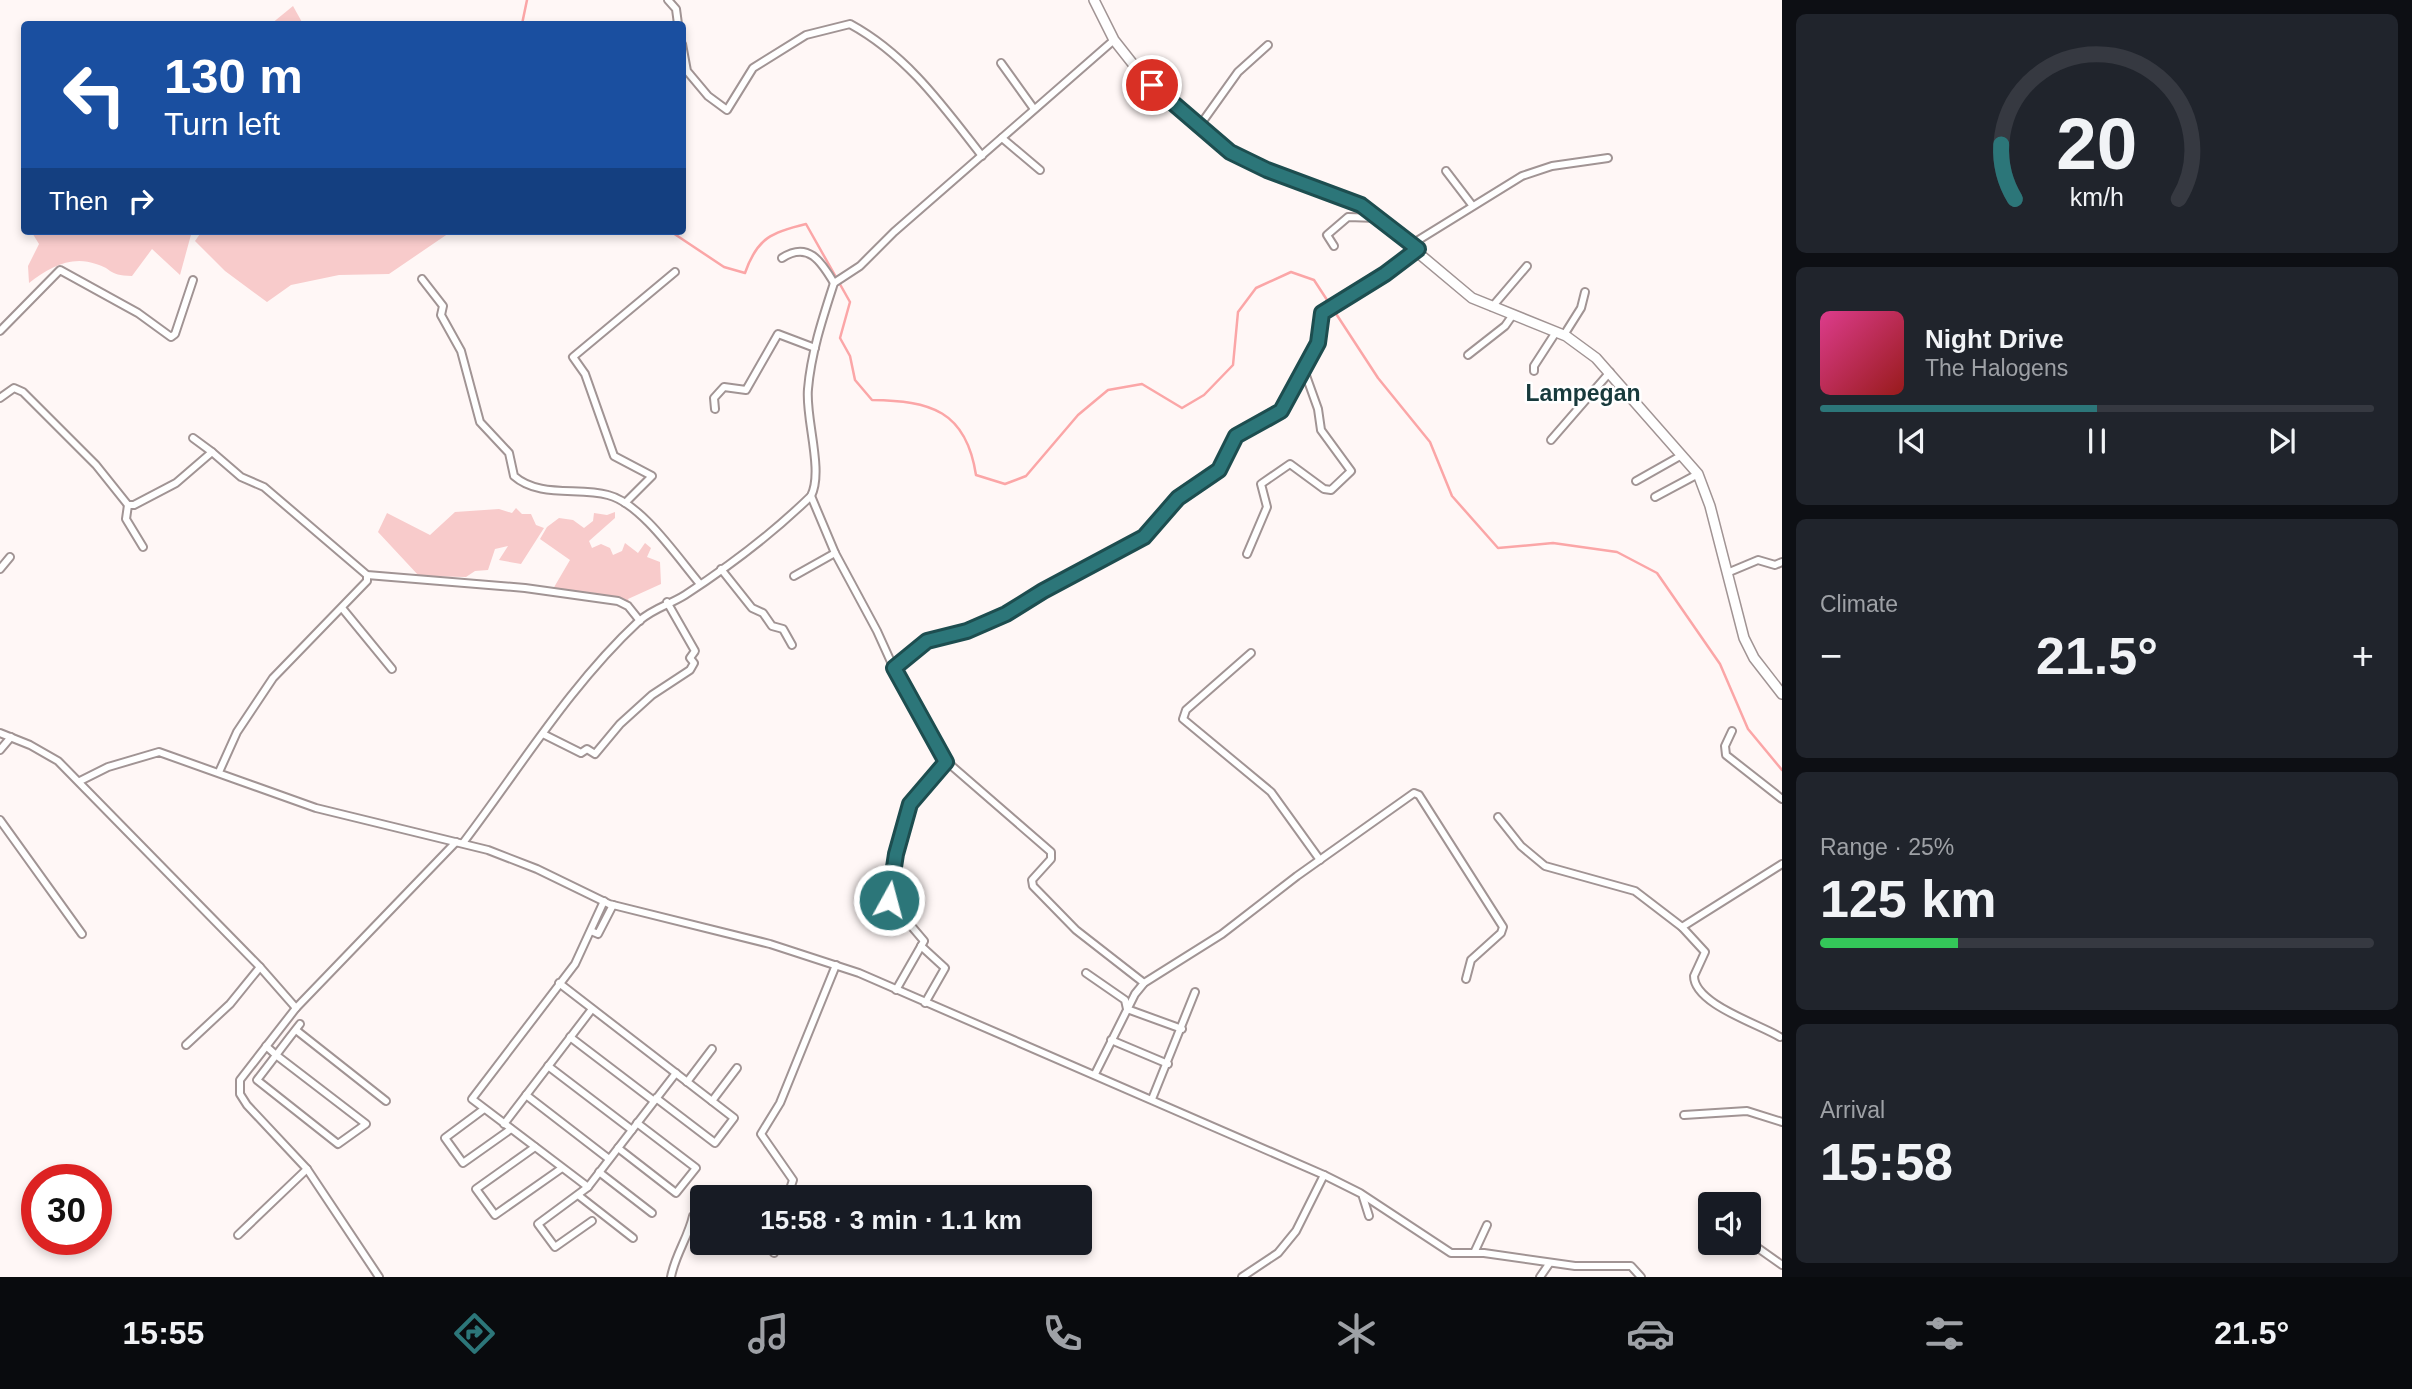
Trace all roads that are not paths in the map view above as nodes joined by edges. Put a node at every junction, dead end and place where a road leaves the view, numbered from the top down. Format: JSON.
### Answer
{"nodes":[{"id":1,"x":668,"y":0,"type":"edge"},
{"id":2,"x":1094,"y":0,"type":"edge"},
{"id":3,"x":678,"y":21,"type":"edge"},
{"id":4,"x":1114,"y":40,"type":"junction"},
{"id":5,"x":1268,"y":45,"type":"dead end"},
{"id":6,"x":1001,"y":63,"type":"dead end"},
{"id":7,"x":686,"y":66,"type":"edge"},
{"id":8,"x":1034,"y":109,"type":"junction"},
{"id":9,"x":1198,"y":128,"type":"junction"},
{"id":10,"x":1002,"y":138,"type":"junction"},
{"id":11,"x":982,"y":156,"type":"junction"},
{"id":12,"x":1608,"y":158,"type":"dead end"},
{"id":13,"x":1040,"y":170,"type":"dead end"},
{"id":14,"x":1446,"y":171,"type":"dead end"},
{"id":15,"x":1472,"y":205,"type":"junction"},
{"id":16,"x":1379,"y":217,"type":"junction"},
{"id":17,"x":1334,"y":246,"type":"dead end"},
{"id":18,"x":1415,"y":247,"type":"junction"},
{"id":19,"x":782,"y":258,"type":"dead end"},
{"id":20,"x":1527,"y":267,"type":"dead end"},
{"id":21,"x":675,"y":272,"type":"dead end"},
{"id":22,"x":422,"y":279,"type":"dead end"},
{"id":23,"x":193,"y":280,"type":"dead end"},
{"id":24,"x":835,"y":282,"type":"junction"},
{"id":25,"x":1586,"y":292,"type":"dead end"},
{"id":26,"x":1492,"y":307,"type":"junction"},
{"id":27,"x":1512,"y":316,"type":"junction"},
{"id":28,"x":0,"y":331,"type":"edge"},
{"id":29,"x":1560,"y":333,"type":"junction"},
{"id":30,"x":815,"y":348,"type":"junction"},
{"id":31,"x":1468,"y":355,"type":"dead end"},
{"id":32,"x":1304,"y":370,"type":"junction"},
{"id":33,"x":1534,"y":371,"type":"dead end"},
{"id":34,"x":1610,"y":372,"type":"junction"},
{"id":35,"x":0,"y":398,"type":"edge"},
{"id":36,"x":715,"y":409,"type":"dead end"},
{"id":37,"x":193,"y":438,"type":"dead end"},
{"id":38,"x":1551,"y":440,"type":"dead end"},
{"id":39,"x":212,"y":452,"type":"junction"},
{"id":40,"x":1682,"y":455,"type":"junction"},
{"id":41,"x":1698,"y":474,"type":"junction"},
{"id":42,"x":1636,"y":481,"type":"dead end"},
{"id":43,"x":811,"y":496,"type":"junction"},
{"id":44,"x":1655,"y":497,"type":"dead end"},
{"id":45,"x":625,"y":503,"type":"junction"},
{"id":46,"x":128,"y":505,"type":"junction"},
{"id":47,"x":142,"y":547,"type":"dead end"},
{"id":48,"x":835,"y":553,"type":"junction"},
{"id":49,"x":1247,"y":554,"type":"dead end"},
{"id":50,"x":10,"y":557,"type":"dead end"},
{"id":51,"x":1782,"y":562,"type":"edge"},
{"id":52,"x":0,"y":569,"type":"edge"},
{"id":53,"x":721,"y":569,"type":"junction"},
{"id":54,"x":1727,"y":573,"type":"junction"},
{"id":55,"x":367,"y":575,"type":"junction"},
{"id":56,"x":794,"y":576,"type":"dead end"},
{"id":57,"x":700,"y":584,"type":"junction"},
{"id":58,"x":667,"y":602,"type":"junction"},
{"id":59,"x":342,"y":608,"type":"junction"},
{"id":60,"x":640,"y":621,"type":"junction"},
{"id":61,"x":792,"y":645,"type":"dead end"},
{"id":62,"x":1251,"y":653,"type":"dead end"},
{"id":63,"x":392,"y":668,"type":"dead end"},
{"id":64,"x":894,"y":668,"type":"junction"},
{"id":65,"x":1782,"y":694,"type":"edge"},
{"id":66,"x":1732,"y":731,"type":"dead end"},
{"id":67,"x":0,"y":733,"type":"edge"},
{"id":68,"x":542,"y":734,"type":"junction"},
{"id":69,"x":11,"y":737,"type":"junction"},
{"id":70,"x":0,"y":750,"type":"edge"},
{"id":71,"x":946,"y":761,"type":"junction"},
{"id":72,"x":219,"y":772,"type":"junction"},
{"id":73,"x":80,"y":781,"type":"junction"},
{"id":74,"x":1782,"y":799,"type":"edge"},
{"id":75,"x":1498,"y":817,"type":"dead end"},
{"id":76,"x":0,"y":820,"type":"edge"},
{"id":77,"x":459,"y":842,"type":"junction"},
{"id":78,"x":1320,"y":860,"type":"junction"},
{"id":79,"x":1782,"y":864,"type":"edge"},
{"id":80,"x":604,"y":901,"type":"junction"},
{"id":81,"x":613,"y":905,"type":"junction"},
{"id":82,"x":1682,"y":927,"type":"junction"},
{"id":83,"x":591,"y":931,"type":"junction"},
{"id":84,"x":82,"y":934,"type":"dead end"},
{"id":85,"x":921,"y":946,"type":"junction"},
{"id":86,"x":836,"y":965,"type":"junction"},
{"id":87,"x":260,"y":967,"type":"junction"},
{"id":88,"x":1086,"y":973,"type":"dead end"},
{"id":89,"x":1466,"y":979,"type":"dead end"},
{"id":90,"x":559,"y":983,"type":"junction"},
{"id":91,"x":1144,"y":983,"type":"junction"},
{"id":92,"x":896,"y":990,"type":"junction"},
{"id":93,"x":1195,"y":992,"type":"dead end"},
{"id":94,"x":925,"y":1003,"type":"junction"},
{"id":95,"x":296,"y":1008,"type":"junction"},
{"id":96,"x":592,"y":1009,"type":"junction"},
{"id":97,"x":1127,"y":1009,"type":"junction"},
{"id":98,"x":1182,"y":1029,"type":"junction"},
{"id":99,"x":570,"y":1037,"type":"junction"},
{"id":100,"x":1780,"y":1037,"type":"edge"},
{"id":101,"x":1111,"y":1040,"type":"junction"},
{"id":102,"x":186,"y":1045,"type":"dead end"},
{"id":103,"x":266,"y":1046,"type":"junction"},
{"id":104,"x":712,"y":1049,"type":"dead end"},
{"id":105,"x":276,"y":1055,"type":"junction"},
{"id":106,"x":1168,"y":1064,"type":"junction"},
{"id":107,"x":548,"y":1066,"type":"junction"},
{"id":108,"x":737,"y":1068,"type":"dead end"},
{"id":109,"x":676,"y":1073,"type":"junction"},
{"id":110,"x":1095,"y":1074,"type":"junction"},
{"id":111,"x":687,"y":1082,"type":"junction"},
{"id":112,"x":526,"y":1095,"type":"junction"},
{"id":113,"x":1153,"y":1099,"type":"junction"},
{"id":114,"x":655,"y":1100,"type":"junction"},
{"id":115,"x":386,"y":1101,"type":"dead end"},
{"id":116,"x":712,"y":1101,"type":"junction"},
{"id":117,"x":484,"y":1109,"type":"junction"},
{"id":118,"x":1684,"y":1115,"type":"dead end"},
{"id":119,"x":1782,"y":1122,"type":"edge"},
{"id":120,"x":637,"y":1123,"type":"junction"},
{"id":121,"x":504,"y":1124,"type":"junction"},
{"id":122,"x":511,"y":1129,"type":"junction"},
{"id":123,"x":632,"y":1130,"type":"junction"},
{"id":124,"x":535,"y":1147,"type":"junction"},
{"id":125,"x":618,"y":1148,"type":"junction"},
{"id":126,"x":609,"y":1159,"type":"junction"},
{"id":127,"x":562,"y":1168,"type":"junction"},
{"id":128,"x":307,"y":1169,"type":"junction"},
{"id":129,"x":599,"y":1172,"type":"junction"},
{"id":130,"x":1324,"y":1175,"type":"junction"},
{"id":131,"x":792,"y":1185,"type":"edge"},
{"id":132,"x":587,"y":1187,"type":"junction"},
{"id":133,"x":1360,"y":1193,"type":"junction"},
{"id":134,"x":578,"y":1195,"type":"junction"},
{"id":135,"x":652,"y":1213,"type":"dead end"},
{"id":136,"x":1369,"y":1216,"type":"dead end"},
{"id":137,"x":592,"y":1221,"type":"dead end"},
{"id":138,"x":1488,"y":1226,"type":"dead end"},
{"id":139,"x":690,"y":1227,"type":"edge"},
{"id":140,"x":238,"y":1235,"type":"dead end"},
{"id":141,"x":633,"y":1238,"type":"dead end"},
{"id":142,"x":1761,"y":1250,"type":"edge"},
{"id":143,"x":1474,"y":1253,"type":"junction"},
{"id":144,"x":1549,"y":1264,"type":"junction"},
{"id":145,"x":1782,"y":1265,"type":"edge"},
{"id":146,"x":379,"y":1277,"type":"edge"},
{"id":147,"x":671,"y":1277,"type":"edge"},
{"id":148,"x":1242,"y":1277,"type":"edge"},
{"id":149,"x":1540,"y":1277,"type":"edge"},
{"id":150,"x":1642,"y":1277,"type":"edge"}],
"edges":[{"from":1,"to":3,"type":"street"},
{"from":2,"to":4,"type":"main road"},
{"from":4,"to":8,"type":"street"},
{"from":4,"to":9,"type":"main road"},
{"from":5,"to":9,"type":"street"},
{"from":6,"to":8,"type":"street"},
{"from":7,"to":11,"type":"street"},
{"from":8,"to":10,"type":"street"},
{"from":9,"to":16,"type":"main road"},
{"from":10,"to":11,"type":"street"},
{"from":10,"to":13,"type":"street"},
{"from":11,"to":24,"type":"street"},
{"from":12,"to":15,"type":"street"},
{"from":14,"to":15,"type":"street"},
{"from":15,"to":18,"type":"street"},
{"from":16,"to":17,"type":"street"},
{"from":16,"to":18,"type":"main road"},
{"from":18,"to":26,"type":"main road"},
{"from":18,"to":32,"type":"street"},
{"from":19,"to":24,"type":"street"},
{"from":20,"to":26,"type":"street"},
{"from":21,"to":45,"type":"street"},
{"from":22,"to":45,"type":"street"},
{"from":23,"to":28,"type":"street"},
{"from":24,"to":30,"type":"street"},
{"from":25,"to":29,"type":"street"},
{"from":26,"to":27,"type":"main road"},
{"from":27,"to":29,"type":"main road"},
{"from":27,"to":31,"type":"street"},
{"from":29,"to":33,"type":"street"},
{"from":29,"to":34,"type":"main road"},
{"from":30,"to":36,"type":"street"},
{"from":30,"to":43,"type":"street"},
{"from":32,"to":49,"type":"street"},
{"from":32,"to":64,"type":"street"},
{"from":34,"to":38,"type":"street"},
{"from":34,"to":40,"type":"main road"},
{"from":35,"to":46,"type":"street"},
{"from":37,"to":39,"type":"street"},
{"from":39,"to":46,"type":"street"},
{"from":39,"to":55,"type":"street"},
{"from":40,"to":41,"type":"main road"},
{"from":40,"to":42,"type":"street"},
{"from":41,"to":44,"type":"street"},
{"from":41,"to":54,"type":"main road"},
{"from":43,"to":48,"type":"street"},
{"from":43,"to":53,"type":"street"},
{"from":45,"to":57,"type":"street"},
{"from":46,"to":47,"type":"street"},
{"from":48,"to":56,"type":"street"},
{"from":48,"to":64,"type":"street"},
{"from":50,"to":52,"type":"street"},
{"from":51,"to":54,"type":"street"},
{"from":53,"to":57,"type":"street"},
{"from":53,"to":61,"type":"street"},
{"from":54,"to":65,"type":"main road"},
{"from":55,"to":59,"type":"street"},
{"from":55,"to":60,"type":"street"},
{"from":57,"to":58,"type":"street"},
{"from":58,"to":60,"type":"street"},
{"from":58,"to":68,"type":"street"},
{"from":59,"to":63,"type":"street"},
{"from":59,"to":72,"type":"street"},
{"from":60,"to":68,"type":"street"},
{"from":62,"to":78,"type":"street"},
{"from":64,"to":71,"type":"street"},
{"from":66,"to":74,"type":"street"},
{"from":67,"to":69,"type":"street"},
{"from":68,"to":77,"type":"street"},
{"from":69,"to":70,"type":"street"},
{"from":69,"to":73,"type":"street"},
{"from":71,"to":85,"type":"street"},
{"from":71,"to":91,"type":"street"},
{"from":72,"to":73,"type":"street"},
{"from":72,"to":77,"type":"street"},
{"from":73,"to":87,"type":"street"},
{"from":75,"to":82,"type":"street"},
{"from":76,"to":84,"type":"street"},
{"from":77,"to":80,"type":"street"},
{"from":77,"to":95,"type":"street"},
{"from":78,"to":89,"type":"street"},
{"from":78,"to":91,"type":"street"},
{"from":79,"to":82,"type":"street"},
{"from":80,"to":81,"type":"street"},
{"from":80,"to":83,"type":"street"},
{"from":81,"to":83,"type":"street"},
{"from":81,"to":86,"type":"street"},
{"from":82,"to":100,"type":"street"},
{"from":83,"to":90,"type":"street"},
{"from":85,"to":92,"type":"street"},
{"from":85,"to":94,"type":"street"},
{"from":86,"to":92,"type":"street"},
{"from":86,"to":131,"type":"street"},
{"from":87,"to":95,"type":"street"},
{"from":87,"to":102,"type":"street"},
{"from":88,"to":97,"type":"street"},
{"from":90,"to":96,"type":"street"},
{"from":90,"to":117,"type":"street"},
{"from":91,"to":97,"type":"street"},
{"from":92,"to":94,"type":"street"},
{"from":93,"to":98,"type":"street"},
{"from":94,"to":110,"type":"street"},
{"from":95,"to":103,"type":"street"},
{"from":96,"to":99,"type":"street"},
{"from":96,"to":109,"type":"street"},
{"from":97,"to":98,"type":"street"},
{"from":97,"to":101,"type":"street"},
{"from":98,"to":106,"type":"street"},
{"from":99,"to":107,"type":"street"},
{"from":99,"to":114,"type":"street"},
{"from":101,"to":106,"type":"street"},
{"from":101,"to":110,"type":"street"},
{"from":103,"to":105,"type":"street"},
{"from":103,"to":128,"type":"street"},
{"from":104,"to":111,"type":"street"},
{"from":105,"to":105,"type":"street"},
{"from":105,"to":115,"type":"street"},
{"from":106,"to":113,"type":"street"},
{"from":107,"to":112,"type":"street"},
{"from":107,"to":123,"type":"street"},
{"from":108,"to":116,"type":"street"},
{"from":109,"to":111,"type":"street"},
{"from":109,"to":114,"type":"street"},
{"from":110,"to":113,"type":"street"},
{"from":111,"to":116,"type":"street"},
{"from":112,"to":121,"type":"street"},
{"from":112,"to":126,"type":"street"},
{"from":113,"to":130,"type":"street"},
{"from":114,"to":116,"type":"street"},
{"from":114,"to":120,"type":"street"},
{"from":117,"to":121,"type":"street"},
{"from":117,"to":122,"type":"street"},
{"from":118,"to":119,"type":"street"},
{"from":120,"to":123,"type":"street"},
{"from":120,"to":125,"type":"street"},
{"from":121,"to":122,"type":"street"},
{"from":122,"to":124,"type":"street"},
{"from":123,"to":125,"type":"street"},
{"from":124,"to":127,"type":"street"},
{"from":124,"to":127,"type":"street"},
{"from":125,"to":126,"type":"street"},
{"from":126,"to":129,"type":"street"},
{"from":127,"to":132,"type":"street"},
{"from":128,"to":140,"type":"street"},
{"from":128,"to":146,"type":"street"},
{"from":129,"to":132,"type":"street"},
{"from":129,"to":135,"type":"street"},
{"from":130,"to":133,"type":"street"},
{"from":130,"to":148,"type":"street"},
{"from":132,"to":134,"type":"street"},
{"from":133,"to":136,"type":"street"},
{"from":133,"to":143,"type":"street"},
{"from":134,"to":137,"type":"street"},
{"from":134,"to":141,"type":"street"},
{"from":138,"to":143,"type":"street"},
{"from":139,"to":147,"type":"street"},
{"from":142,"to":145,"type":"street"},
{"from":143,"to":144,"type":"street"},
{"from":144,"to":149,"type":"street"},
{"from":144,"to":150,"type":"street"}]}
